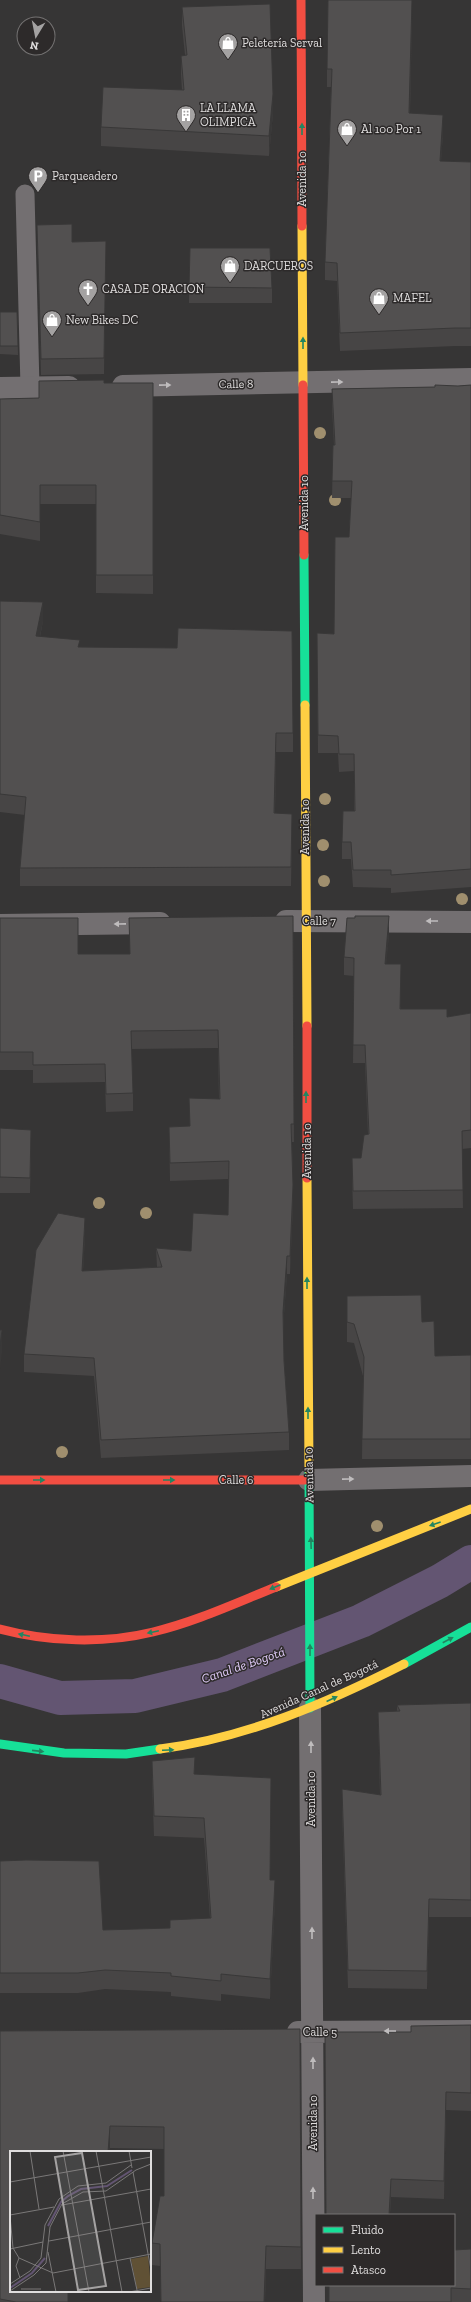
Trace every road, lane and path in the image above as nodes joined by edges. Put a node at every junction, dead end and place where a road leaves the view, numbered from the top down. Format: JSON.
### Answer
{"nodes":[{"id":1,"x":301,"y":0,"type":"edge"},
{"id":2,"x":25,"y":194,"type":"dead end"},
{"id":3,"x":471,"y":379,"type":"edge"},
{"id":4,"x":303,"y":382,"type":"junction"},
{"id":5,"x":30,"y":387,"type":"junction"},
{"id":6,"x":0,"y":388,"type":"edge"},
{"id":7,"x":305,"y":921,"type":"junction"},
{"id":8,"x":266,"y":922,"type":"edge"},
{"id":9,"x":471,"y":922,"type":"edge"},
{"id":10,"x":180,"y":923,"type":"edge"},
{"id":11,"x":0,"y":925,"type":"edge"},
{"id":12,"x":471,"y":1476,"type":"edge"},
{"id":13,"x":0,"y":1480,"type":"edge"},
{"id":14,"x":309,"y":1480,"type":"junction"},
{"id":15,"x":471,"y":1509,"type":"edge"},
{"id":16,"x":311,"y":1572,"type":"junction"},
{"id":17,"x":471,"y":1627,"type":"edge"},
{"id":18,"x":0,"y":1629,"type":"edge"},
{"id":19,"x":310,"y":1699,"type":"junction"},
{"id":20,"x":0,"y":1744,"type":"edge"},
{"id":21,"x":471,"y":2031,"type":"edge"},
{"id":22,"x":281,"y":2032,"type":"edge"},
{"id":23,"x":313,"y":2032,"type":"junction"},
{"id":24,"x":314,"y":2302,"type":"edge"}],
"edges":[{"from":4,"to":1,"type":"street","name":"Avenida 10","one_way":true},
{"from":2,"to":5,"type":"lane"},
{"from":4,"to":3,"type":"street","name":"Calle 8","one_way":true},
{"from":5,"to":4,"type":"street","name":"Calle 8","one_way":true},
{"from":4,"to":7,"type":"street","name":"Avenida 10"},
{"from":5,"to":6,"type":"street","name":"Calle 8"},
{"from":7,"to":8,"type":"street","name":"Calle 7"},
{"from":9,"to":7,"type":"street","name":"Calle 7","one_way":true},
{"from":14,"to":7,"type":"street","name":"Avenida 10","one_way":true},
{"from":10,"to":11,"type":"street","one_way":true},
{"from":14,"to":12,"type":"street","name":"Calle 6","one_way":true},
{"from":13,"to":14,"type":"street","name":"Calle 6","one_way":true},
{"from":16,"to":14,"type":"street","name":"Avenida 10","one_way":true},
{"from":15,"to":16,"type":"street","one_way":true},
{"from":16,"to":18,"type":"street","one_way":true},
{"from":19,"to":16,"type":"street","name":"Avenida 10","one_way":true},
{"from":19,"to":17,"type":"street","name":"Avenida Canal de Bogotá","one_way":true},
{"from":20,"to":19,"type":"street","name":"Avenida Canal de Bogotá","one_way":true},
{"from":23,"to":19,"type":"street","name":"Avenida 10","one_way":true},
{"from":21,"to":23,"type":"street","name":"Calle 5","one_way":true},
{"from":22,"to":23,"type":"street","name":"Calle 5"},
{"from":24,"to":23,"type":"street","name":"Avenida 10","one_way":true}]}
